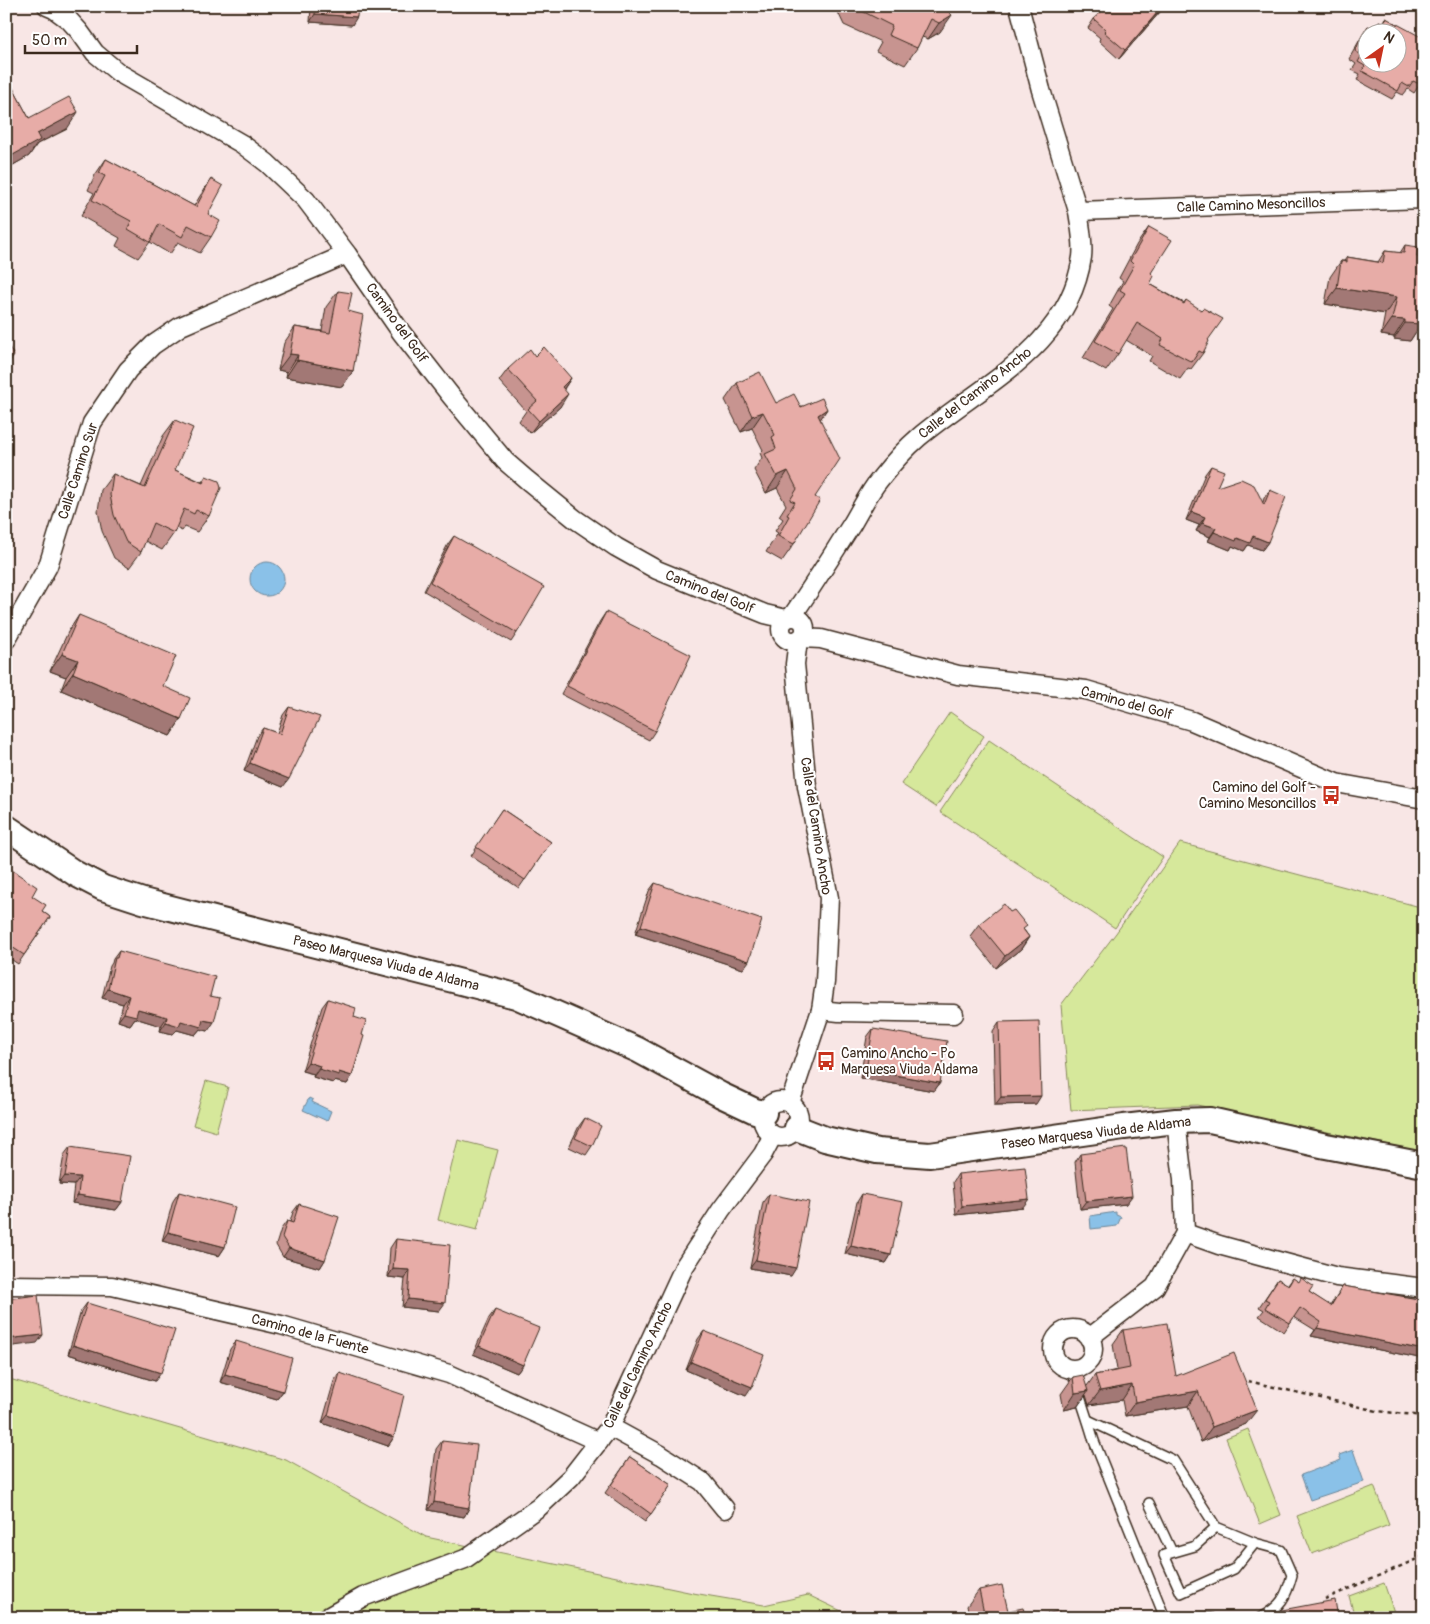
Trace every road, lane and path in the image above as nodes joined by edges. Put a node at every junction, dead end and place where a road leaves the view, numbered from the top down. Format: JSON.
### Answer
{"nodes":[{"id":1,"x":47,"y":6,"type":"edge"},
{"id":2,"x":64,"y":6,"type":"edge"},
{"id":3,"x":1019,"y":6,"type":"edge"},
{"id":4,"x":79,"y":31,"type":"junction"},
{"id":5,"x":1424,"y":199,"type":"edge"},
{"id":6,"x":1078,"y":211,"type":"junction"},
{"id":7,"x":347,"y":254,"type":"junction"},
{"id":8,"x":794,"y":628,"type":"junction"},
{"id":9,"x":6,"y":640,"type":"edge"},
{"id":10,"x":1424,"y":799,"type":"edge"},
{"id":11,"x":6,"y":827,"type":"edge"},
{"id":12,"x":822,"y":1010,"type":"junction"},
{"id":13,"x":954,"y":1014,"type":"dead end"},
{"id":14,"x":790,"y":1103,"type":"junction"},
{"id":15,"x":764,"y":1113,"type":"junction"},
{"id":16,"x":1176,"y":1121,"type":"junction"},
{"id":17,"x":797,"y":1128,"type":"junction"},
{"id":18,"x":773,"y":1136,"type":"junction"},
{"id":19,"x":1424,"y":1165,"type":"edge"},
{"id":20,"x":1185,"y":1233,"type":"junction"},
{"id":21,"x":6,"y":1285,"type":"edge"},
{"id":22,"x":1424,"y":1288,"type":"edge"},
{"id":23,"x":1089,"y":1338,"type":"junction"},
{"id":24,"x":1072,"y":1369,"type":"junction"},
{"id":25,"x":1248,"y":1382,"type":"edge"},
{"id":26,"x":1424,"y":1416,"type":"edge"},
{"id":27,"x":1088,"y":1420,"type":"junction"},
{"id":28,"x":610,"y":1427,"type":"junction"},
{"id":29,"x":599,"y":1442,"type":"junction"},
{"id":30,"x":1149,"y":1503,"type":"dead end"},
{"id":31,"x":725,"y":1509,"type":"dead end"},
{"id":32,"x":1216,"y":1528,"type":"junction"},
{"id":33,"x":1255,"y":1543,"type":"junction"},
{"id":34,"x":1172,"y":1552,"type":"junction"},
{"id":35,"x":1424,"y":1556,"type":"edge"},
{"id":36,"x":1325,"y":1599,"type":"dead end"},
{"id":37,"x":326,"y":1618,"type":"edge"},
{"id":38,"x":1165,"y":1618,"type":"edge"},
{"id":39,"x":1202,"y":1618,"type":"edge"},
{"id":40,"x":1210,"y":1618,"type":"edge"},
{"id":41,"x":1260,"y":1618,"type":"edge"}],
"edges":[{"from":1,"to":4,"type":"street","name":"Camino del Golf"},
{"from":2,"to":4,"type":"street"},
{"from":3,"to":6,"type":"street","name":"Calle del Camino Ancho"},
{"from":4,"to":7,"type":"street","name":"Camino del Golf"},
{"from":5,"to":6,"type":"street","name":"Calle Camino Mesoncillos"},
{"from":6,"to":8,"type":"street","name":"Calle del Camino Ancho"},
{"from":7,"to":8,"type":"street","name":"Camino del Golf"},
{"from":7,"to":9,"type":"street","name":"Calle Camino Sur"},
{"from":8,"to":10,"type":"street","name":"Camino del Golf"},
{"from":8,"to":12,"type":"street","name":"Calle del Camino Ancho"},
{"from":11,"to":15,"type":"street","name":"Paseo Marquesa Viuda de Aldama"},
{"from":12,"to":13,"type":"street"},
{"from":12,"to":14,"type":"street","name":"Calle del Camino Ancho"},
{"from":14,"to":15,"type":"street"},
{"from":14,"to":17,"type":"street"},
{"from":15,"to":18,"type":"street"},
{"from":16,"to":17,"type":"street","name":"Paseo Marquesa Viuda de Aldama"},
{"from":16,"to":19,"type":"street","name":"Paseo Marquesa Viuda de Aldama"},
{"from":16,"to":20,"type":"street"},
{"from":17,"to":18,"type":"street"},
{"from":18,"to":28,"type":"street","name":"Calle del Camino Ancho"},
{"from":20,"to":22,"type":"street"},
{"from":20,"to":23,"type":"street"},
{"from":21,"to":29,"type":"street","name":"Camino de la Fuente"},
{"from":23,"to":24,"type":"street"},
{"from":23,"to":24,"type":"street"},
{"from":24,"to":27,"type":"lane"},
{"from":25,"to":26,"type":"path"},
{"from":27,"to":32,"type":"lane"},
{"from":27,"to":38,"type":"lane"},
{"from":28,"to":29,"type":"street","name":"Calle del Camino Ancho"},
{"from":28,"to":31,"type":"street"},
{"from":29,"to":37,"type":"street","name":"Calle del Camino Ancho"},
{"from":30,"to":34,"type":"lane"},
{"from":32,"to":33,"type":"lane"},
{"from":32,"to":34,"type":"lane"},
{"from":33,"to":34,"type":"lane"},
{"from":33,"to":41,"type":"lane"},
{"from":35,"to":36,"type":"path"},
{"from":39,"to":40,"type":"lane"}]}
